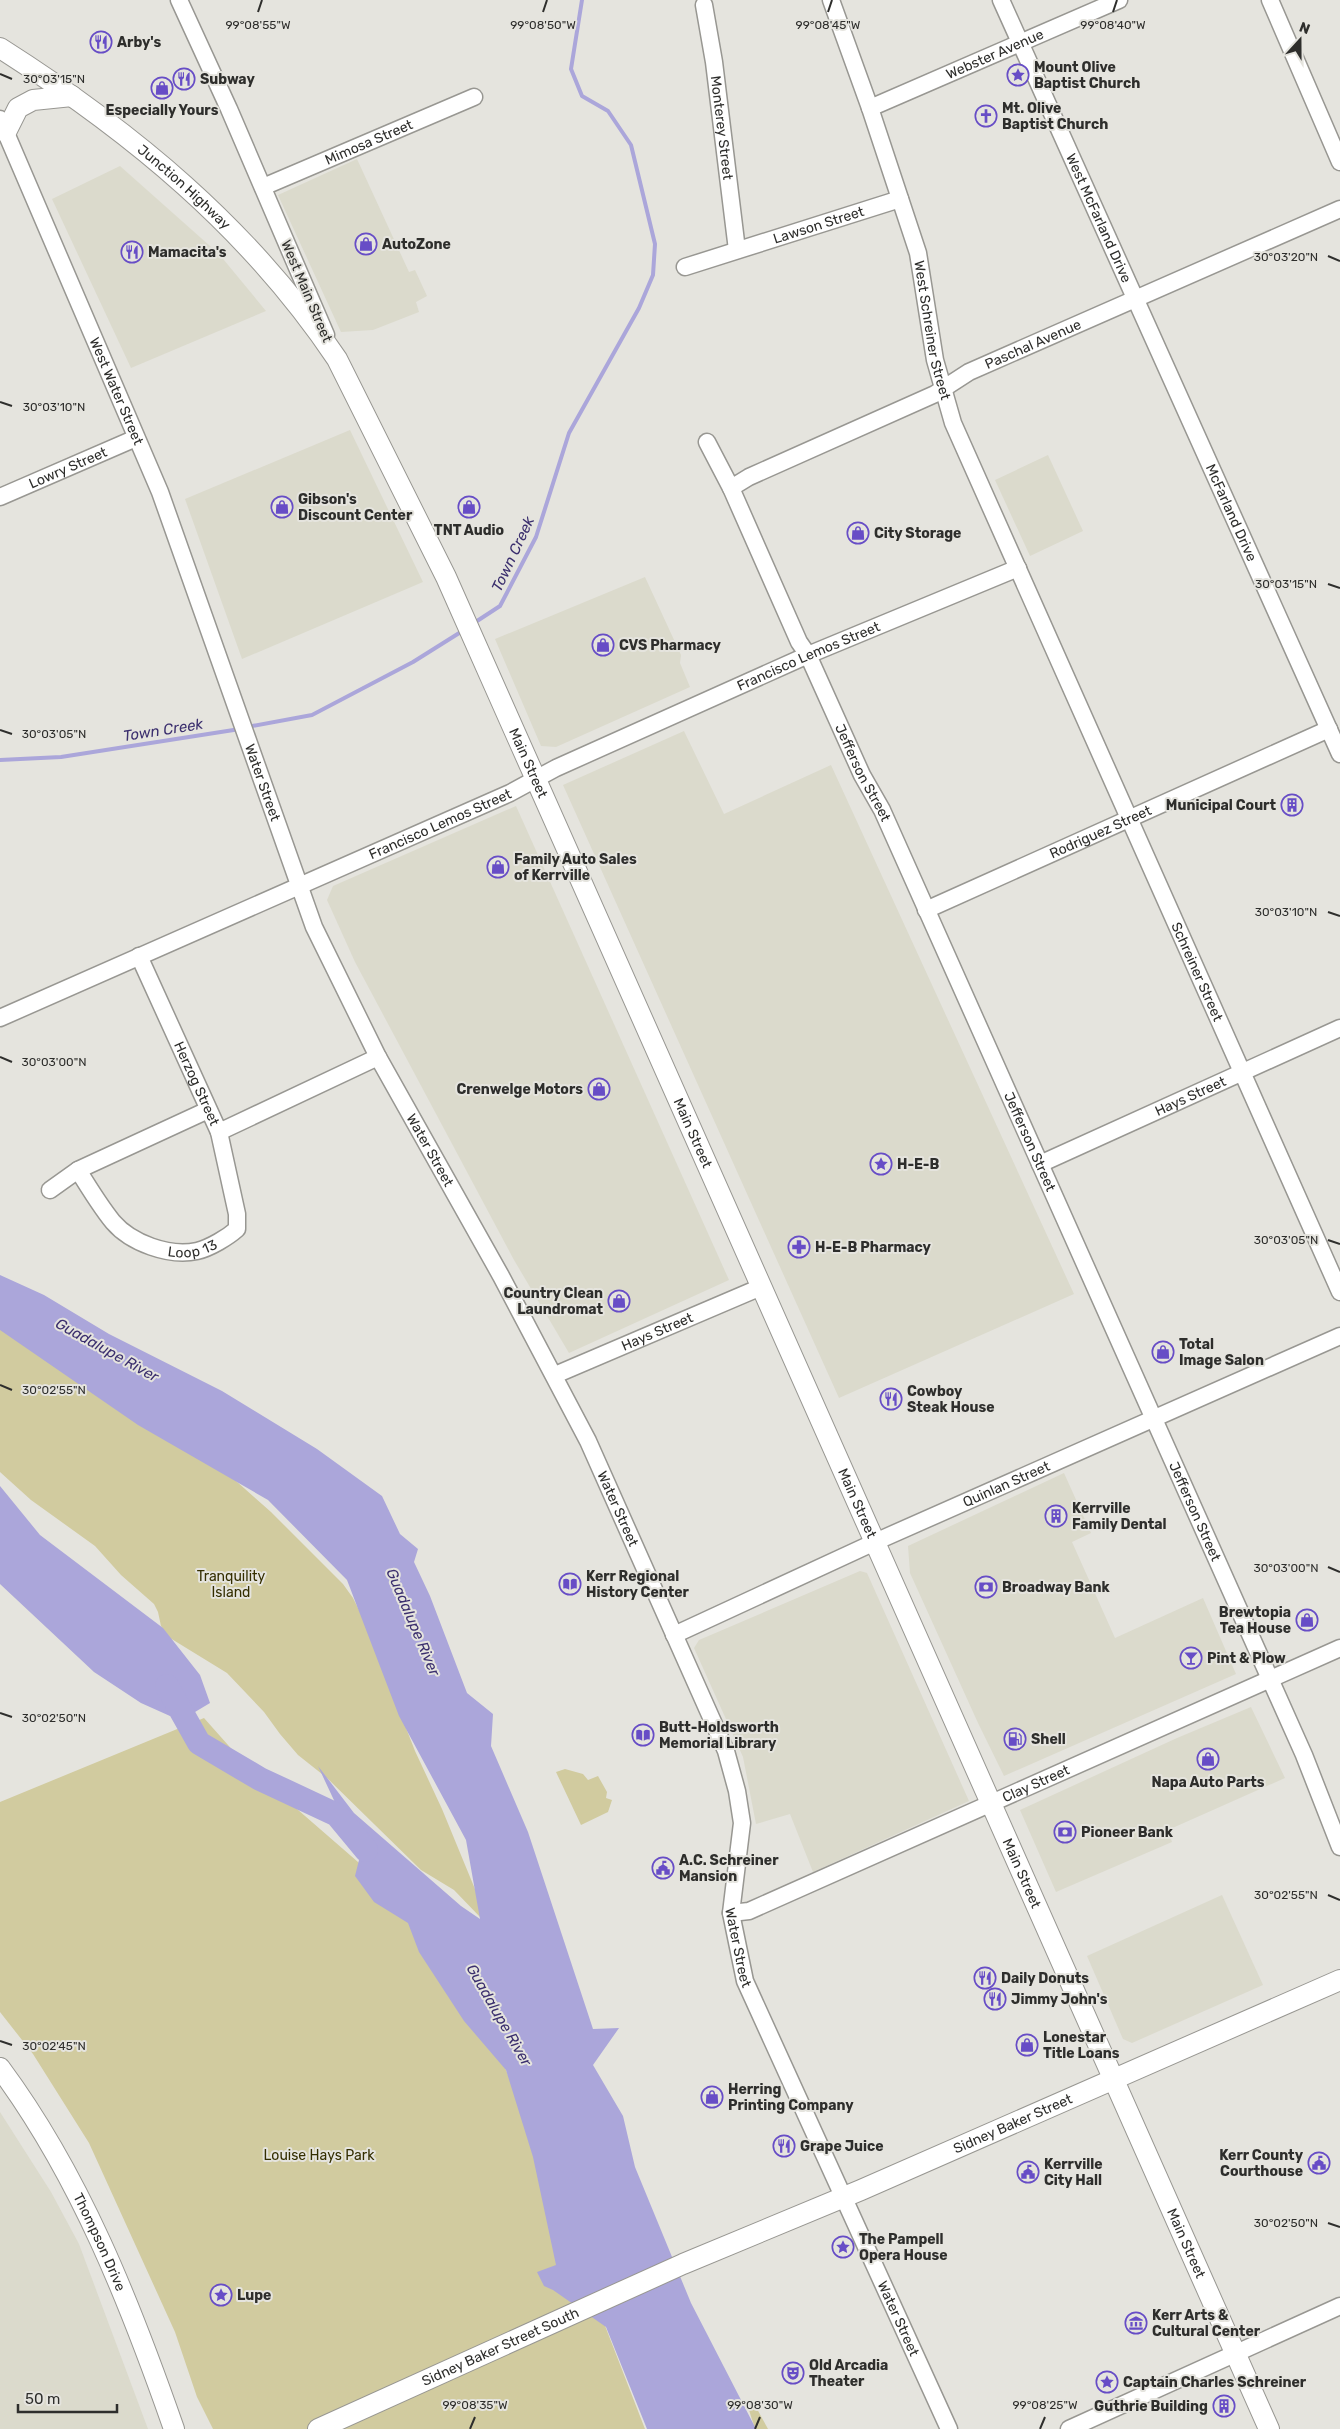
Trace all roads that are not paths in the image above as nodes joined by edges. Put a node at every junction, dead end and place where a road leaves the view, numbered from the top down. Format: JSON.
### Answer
{"nodes":[{"id":1,"x":180,"y":0,"type":"edge"},
{"id":2,"x":831,"y":0,"type":"edge"},
{"id":3,"x":1001,"y":0,"type":"edge"},
{"id":4,"x":1119,"y":0,"type":"edge"},
{"id":5,"x":1270,"y":0,"type":"edge"},
{"id":6,"x":704,"y":5,"type":"dead end"},
{"id":7,"x":1020,"y":45,"type":"junction"},
{"id":8,"x":0,"y":48,"type":"edge"},
{"id":9,"x":72,"y":96,"type":"junction"},
{"id":10,"x":474,"y":96,"type":"dead end"},
{"id":11,"x":870,"y":108,"type":"junction"},
{"id":12,"x":3,"y":126,"type":"edge"},
{"id":13,"x":1340,"y":162,"type":"edge"},
{"id":14,"x":263,"y":187,"type":"junction"},
{"id":15,"x":900,"y":199,"type":"junction"},
{"id":16,"x":1340,"y":209,"type":"edge"},
{"id":17,"x":737,"y":250,"type":"junction"},
{"id":18,"x":685,"y":267,"type":"dead end"},
{"id":19,"x":1137,"y":299,"type":"junction"},
{"id":20,"x":337,"y":359,"type":"junction"},
{"id":21,"x":942,"y":389,"type":"junction"},
{"id":22,"x":136,"y":438,"type":"junction"},
{"id":23,"x":707,"y":442,"type":"dead end"},
{"id":24,"x":731,"y":488,"type":"junction"},
{"id":25,"x":0,"y":497,"type":"edge"},
{"id":26,"x":1018,"y":568,"type":"junction"},
{"id":27,"x":446,"y":577,"type":"joint"},
{"id":28,"x":1055,"y":652,"type":"joint"},
{"id":29,"x":808,"y":655,"type":"junction"},
{"id":30,"x":220,"y":667,"type":"joint"},
{"id":31,"x":1329,"y":730,"type":"junction"},
{"id":32,"x":1340,"y":754,"type":"edge"},
{"id":33,"x":535,"y":779,"type":"junction"},
{"id":34,"x":1130,"y":818,"type":"junction"},
{"id":35,"x":298,"y":886,"type":"junction"},
{"id":36,"x":926,"y":910,"type":"junction"},
{"id":37,"x":139,"y":956,"type":"junction"},
{"id":38,"x":0,"y":1018,"type":"edge"},
{"id":39,"x":1340,"y":1028,"type":"edge"},
{"id":40,"x":378,"y":1057,"type":"junction"},
{"id":41,"x":1242,"y":1071,"type":"junction"},
{"id":42,"x":208,"y":1110,"type":"junction"},
{"id":43,"x":219,"y":1132,"type":"junction"},
{"id":44,"x":1040,"y":1164,"type":"junction"},
{"id":45,"x":78,"y":1170,"type":"junction"},
{"id":46,"x":50,"y":1190,"type":"dead end"},
{"id":47,"x":761,"y":1287,"type":"junction"},
{"id":48,"x":1340,"y":1292,"type":"edge"},
{"id":49,"x":1340,"y":1336,"type":"edge"},
{"id":50,"x":555,"y":1375,"type":"junction"},
{"id":51,"x":1153,"y":1418,"type":"junction"},
{"id":52,"x":875,"y":1542,"type":"junction"},
{"id":53,"x":674,"y":1635,"type":"junction"},
{"id":54,"x":1340,"y":1648,"type":"edge"},
{"id":55,"x":1270,"y":1679,"type":"junction"},
{"id":56,"x":992,"y":1804,"type":"junction"},
{"id":57,"x":1340,"y":1847,"type":"edge"},
{"id":58,"x":731,"y":1913,"type":"junction"},
{"id":59,"x":1340,"y":1980,"type":"edge"},
{"id":60,"x":0,"y":2068,"type":"edge"},
{"id":61,"x":1114,"y":2080,"type":"junction"},
{"id":62,"x":843,"y":2198,"type":"junction"},
{"id":63,"x":683,"y":2264,"type":"joint"},
{"id":64,"x":1340,"y":2306,"type":"edge"},
{"id":65,"x":1236,"y":2354,"type":"junction"},
{"id":66,"x":174,"y":2429,"type":"edge"},
{"id":67,"x":318,"y":2429,"type":"edge"},
{"id":68,"x":949,"y":2429,"type":"edge"},
{"id":69,"x":1069,"y":2429,"type":"edge"},
{"id":70,"x":1269,"y":2429,"type":"edge"}],
"edges":[{"from":1,"to":14,"type":"street","name":"West Main Street"},
{"from":2,"to":11,"type":"street","name":"West Schreiner Street"},
{"from":3,"to":7,"type":"street","name":"West McFarland Drive"},
{"from":4,"to":7,"type":"street","name":"Webster Avenue"},
{"from":5,"to":13,"type":"street"},
{"from":6,"to":17,"type":"street","name":"Monterey Street"},
{"from":7,"to":11,"type":"street","name":"Webster Avenue"},
{"from":7,"to":19,"type":"street","name":"West McFarland Drive"},
{"from":8,"to":9,"type":"main road","name":"Junction Highway"},
{"from":9,"to":12,"type":"main road"},
{"from":9,"to":20,"type":"main road","name":"Junction Highway"},
{"from":10,"to":14,"type":"street","name":"Mimosa Street"},
{"from":11,"to":15,"type":"street","name":"West Schreiner Street"},
{"from":12,"to":22,"type":"street","name":"West Water Street"},
{"from":14,"to":20,"type":"street","name":"West Main Street"},
{"from":15,"to":17,"type":"street","name":"Lawson Street"},
{"from":15,"to":21,"type":"street","name":"West Schreiner Street"},
{"from":16,"to":19,"type":"street","name":"Paschal Avenue"},
{"from":17,"to":18,"type":"street","name":"Lawson Street"},
{"from":19,"to":21,"type":"street","name":"Paschal Avenue"},
{"from":19,"to":31,"type":"street","name":"McFarland Drive"},
{"from":20,"to":27,"type":"main road","name":"West Main Street"},
{"from":21,"to":24,"type":"street","name":"Paschal Avenue"},
{"from":21,"to":26,"type":"street","name":"West Schreiner Street"},
{"from":22,"to":25,"type":"street","name":"Lowry Street"},
{"from":22,"to":30,"type":"street","name":"West Water Street"},
{"from":23,"to":24,"type":"street","name":"Jefferson Street"},
{"from":24,"to":29,"type":"street","name":"Jefferson Street"},
{"from":26,"to":28,"type":"street","name":"West Schreiner Street"},
{"from":26,"to":29,"type":"street","name":"Francisco Lemos Street"},
{"from":27,"to":33,"type":"main road","name":"Main Street"},
{"from":28,"to":34,"type":"street","name":"Schreiner Street"},
{"from":29,"to":33,"type":"street","name":"Francisco Lemos Street"},
{"from":29,"to":36,"type":"street","name":"Jefferson Street"},
{"from":30,"to":35,"type":"street","name":"Water Street"},
{"from":31,"to":32,"type":"street","name":"McFarland Drive"},
{"from":31,"to":34,"type":"street","name":"Rodriguez Street"},
{"from":33,"to":35,"type":"street","name":"Francisco Lemos Street"},
{"from":33,"to":47,"type":"main road","name":"Main Street"},
{"from":34,"to":36,"type":"street","name":"Rodriguez Street"},
{"from":34,"to":41,"type":"street","name":"Schreiner Street"},
{"from":35,"to":37,"type":"street","name":"Francisco Lemos Street"},
{"from":35,"to":40,"type":"street","name":"Water Street"},
{"from":36,"to":44,"type":"street","name":"Jefferson Street"},
{"from":37,"to":38,"type":"street","name":"Francisco Lemos Street"},
{"from":37,"to":42,"type":"street","name":"Herzog Street"},
{"from":39,"to":41,"type":"street","name":"Hays Street"},
{"from":40,"to":43,"type":"street","name":"Herzog Street"},
{"from":40,"to":50,"type":"street","name":"Water Street"},
{"from":41,"to":44,"type":"street","name":"Hays Street"},
{"from":41,"to":48,"type":"street","name":"Schreiner Street"},
{"from":42,"to":43,"type":"street","name":"Herzog Street"},
{"from":42,"to":45,"type":"street"},
{"from":43,"to":45,"type":"street","name":"Loop 13"},
{"from":44,"to":51,"type":"street","name":"Jefferson Street"},
{"from":45,"to":46,"type":"street"},
{"from":47,"to":50,"type":"street","name":"Hays Street"},
{"from":47,"to":52,"type":"main road","name":"Main Street"},
{"from":49,"to":51,"type":"street","name":"Quinlan Street"},
{"from":50,"to":53,"type":"street","name":"Water Street"},
{"from":51,"to":52,"type":"street","name":"Quinlan Street"},
{"from":51,"to":55,"type":"street","name":"Jefferson Street"},
{"from":52,"to":53,"type":"street","name":"Quinlan Street"},
{"from":52,"to":56,"type":"main road","name":"Main Street"},
{"from":53,"to":58,"type":"street","name":"Water Street"},
{"from":54,"to":55,"type":"street","name":"Clay Street"},
{"from":55,"to":56,"type":"street","name":"Clay Street"},
{"from":55,"to":57,"type":"street","name":"Jefferson Street"},
{"from":56,"to":58,"type":"street","name":"Clay Street"},
{"from":56,"to":61,"type":"main road","name":"Main Street"},
{"from":58,"to":62,"type":"street","name":"Water Street"},
{"from":59,"to":61,"type":"main road","name":"Sidney Baker Street"},
{"from":60,"to":66,"type":"main road","name":"Thompson Drive"},
{"from":61,"to":62,"type":"main road","name":"Sidney Baker Street"},
{"from":61,"to":65,"type":"main road","name":"Main Street"},
{"from":62,"to":63,"type":"main road","name":"Sidney Baker Street"},
{"from":62,"to":68,"type":"street","name":"Water Street"},
{"from":63,"to":67,"type":"main road","name":"Sidney Baker Street South"},
{"from":64,"to":65,"type":"street"},
{"from":65,"to":69,"type":"street"},
{"from":65,"to":70,"type":"main road","name":"Main Street"}]}
